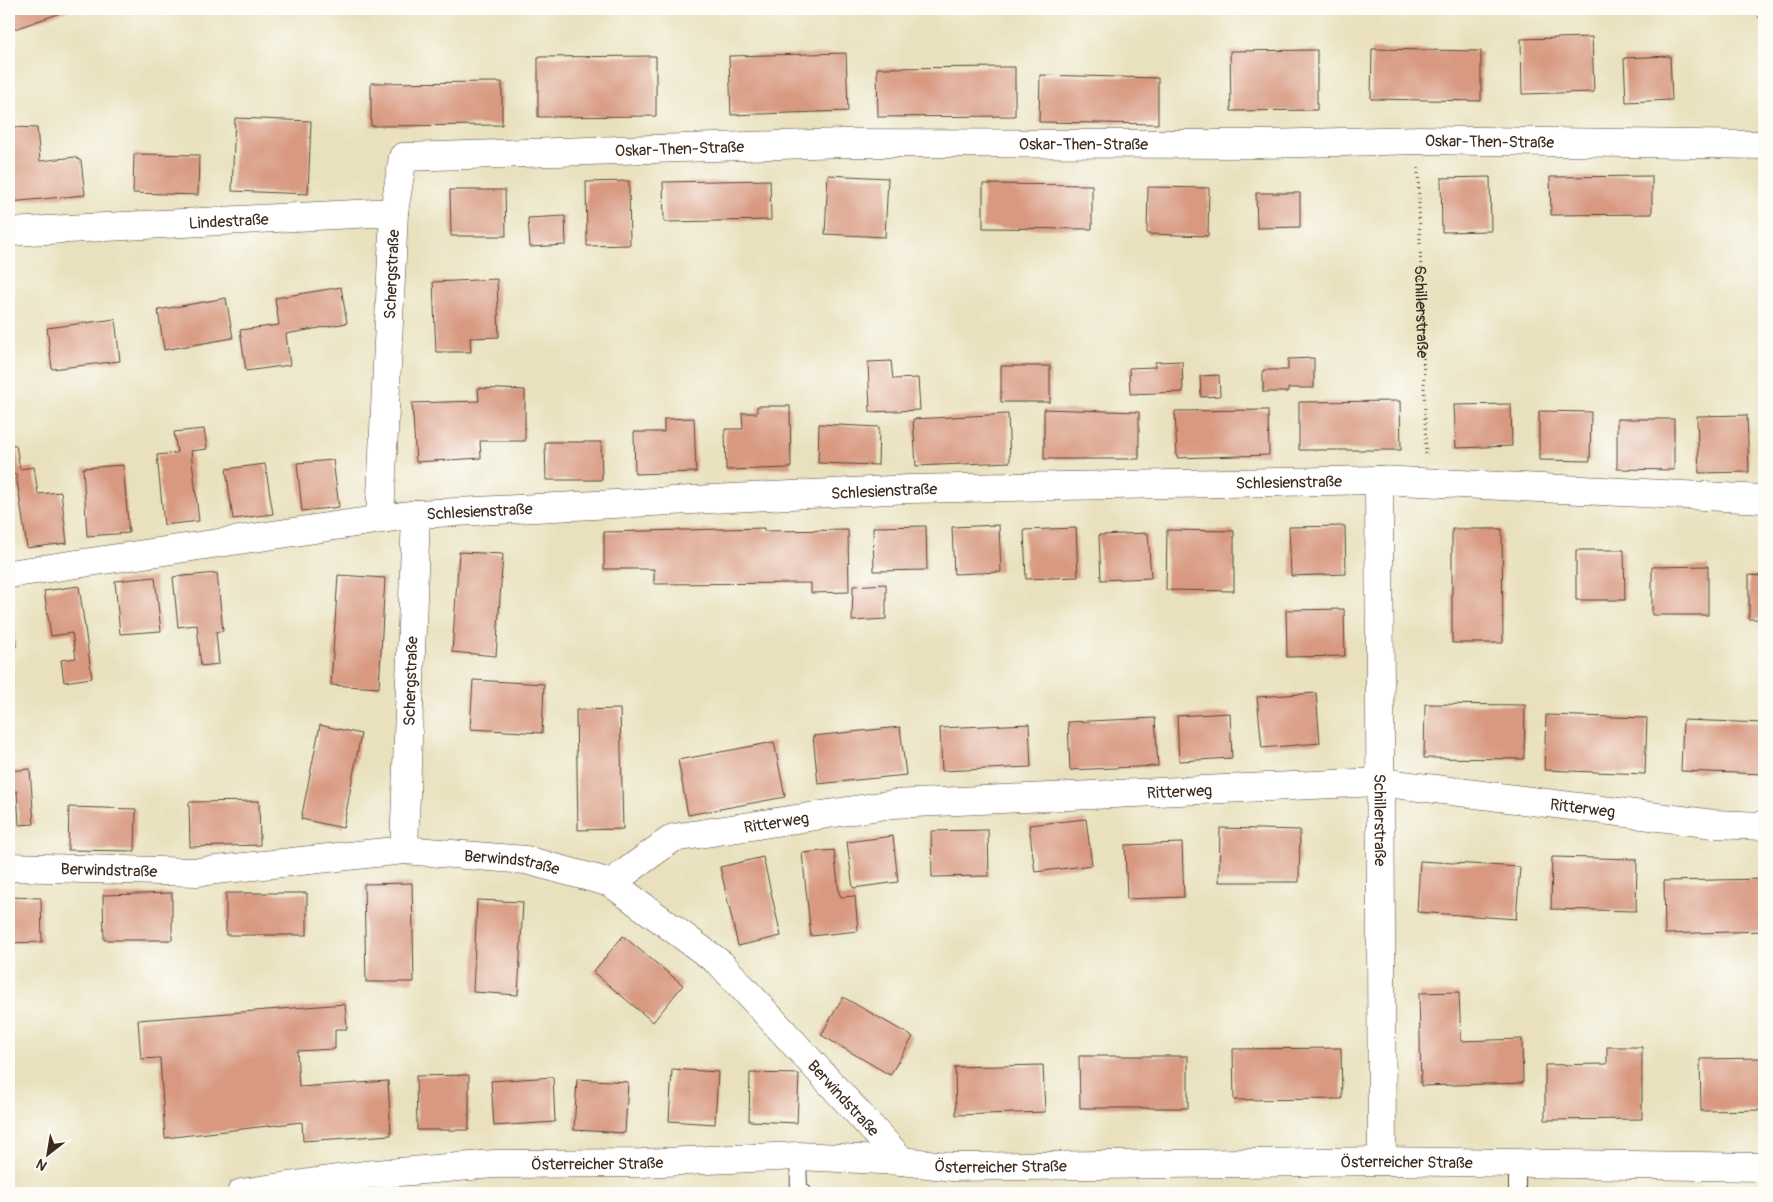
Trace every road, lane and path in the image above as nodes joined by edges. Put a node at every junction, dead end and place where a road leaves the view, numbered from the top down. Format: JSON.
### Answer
{"nodes":[{"id":1,"x":1752,"y":9,"type":"edge"},
{"id":2,"x":1764,"y":22,"type":"edge"},
{"id":3,"x":1420,"y":140,"type":"junction"},
{"id":4,"x":1764,"y":145,"type":"edge"},
{"id":5,"x":394,"y":212,"type":"junction"},
{"id":6,"x":9,"y":232,"type":"edge"},
{"id":7,"x":1379,"y":480,"type":"junction"},
{"id":8,"x":1426,"y":482,"type":"junction"},
{"id":9,"x":1764,"y":499,"type":"edge"},
{"id":10,"x":416,"y":514,"type":"junction"},
{"id":11,"x":380,"y":518,"type":"junction"},
{"id":12,"x":9,"y":574,"type":"edge"},
{"id":13,"x":1379,"y":782,"type":"junction"},
{"id":14,"x":1764,"y":826,"type":"edge"},
{"id":15,"x":404,"y":850,"type":"junction"},
{"id":16,"x":9,"y":866,"type":"edge"},
{"id":17,"x":611,"y":883,"type":"junction"},
{"id":18,"x":798,"y":1156,"type":"junction"},
{"id":19,"x":902,"y":1161,"type":"junction"},
{"id":20,"x":1382,"y":1161,"type":"junction"},
{"id":21,"x":1516,"y":1163,"type":"junction"},
{"id":22,"x":1764,"y":1168,"type":"edge"},
{"id":23,"x":241,"y":1193,"type":"edge"},
{"id":24,"x":804,"y":1193,"type":"edge"},
{"id":25,"x":1517,"y":1193,"type":"edge"}],
"edges":[{"from":1,"to":2,"type":"path"},
{"from":3,"to":4,"type":"street","name":"Oskar-Then-Straße"},
{"from":3,"to":5,"type":"street","name":"Oskar-Then-Straße"},
{"from":3,"to":8,"type":"path","name":"Schillerstraße"},
{"from":5,"to":6,"type":"street","name":"Lindestraße"},
{"from":5,"to":11,"type":"street","name":"Schergstraße"},
{"from":7,"to":8,"type":"street","name":"Schlesienstraße"},
{"from":7,"to":10,"type":"street","name":"Schlesienstraße"},
{"from":7,"to":13,"type":"street","name":"Schillerstraße"},
{"from":8,"to":9,"type":"street","name":"Schlesienstraße"},
{"from":10,"to":11,"type":"street","name":"Schlesienstraße"},
{"from":10,"to":15,"type":"street","name":"Schergstraße"},
{"from":11,"to":12,"type":"street","name":"Schlesienstraße"},
{"from":13,"to":14,"type":"street","name":"Ritterweg"},
{"from":13,"to":17,"type":"street","name":"Ritterweg"},
{"from":13,"to":20,"type":"street","name":"Schillerstraße"},
{"from":15,"to":16,"type":"street","name":"Berwindstraße"},
{"from":15,"to":17,"type":"street","name":"Berwindstraße"},
{"from":17,"to":19,"type":"street","name":"Berwindstraße"},
{"from":18,"to":19,"type":"street","name":"Österreicher Straße"},
{"from":18,"to":23,"type":"street","name":"Österreicher Straße"},
{"from":18,"to":24,"type":"lane"},
{"from":19,"to":20,"type":"street","name":"Österreicher Straße"},
{"from":20,"to":21,"type":"street","name":"Österreicher Straße"},
{"from":21,"to":22,"type":"street","name":"Österreicher Straße"},
{"from":21,"to":25,"type":"lane"}]}
